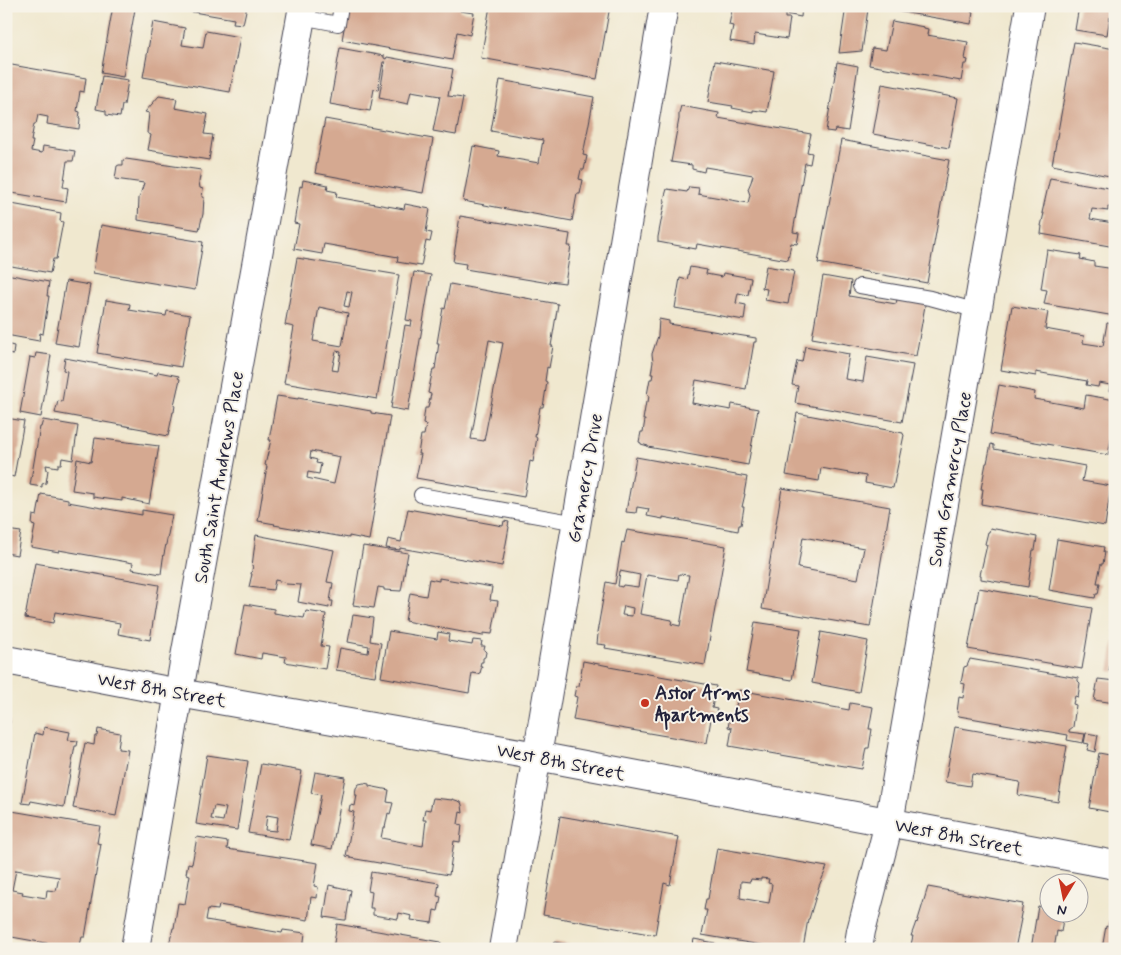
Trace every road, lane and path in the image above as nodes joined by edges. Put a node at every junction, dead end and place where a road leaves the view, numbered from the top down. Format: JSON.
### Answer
{"nodes":[{"id":1,"x":341,"y":6,"type":"edge"},
{"id":2,"x":664,"y":6,"type":"edge"},
{"id":3,"x":1030,"y":6,"type":"edge"},
{"id":4,"x":302,"y":11,"type":"edge"},
{"id":5,"x":860,"y":286,"type":"dead end"},
{"id":6,"x":978,"y":311,"type":"junction"},
{"id":7,"x":421,"y":495,"type":"dead end"},
{"id":8,"x":577,"y":523,"type":"junction"},
{"id":9,"x":6,"y":660,"type":"edge"},
{"id":10,"x":179,"y":692,"type":"junction"},
{"id":11,"x":537,"y":756,"type":"junction"},
{"id":12,"x":889,"y":824,"type":"junction"},
{"id":13,"x":1115,"y":865,"type":"edge"},
{"id":14,"x":135,"y":949,"type":"edge"},
{"id":15,"x":503,"y":949,"type":"edge"},
{"id":16,"x":858,"y":949,"type":"edge"}],
"edges":[{"from":1,"to":4,"type":"lane"},
{"from":2,"to":8,"type":"street","name":"Gramercy Drive"},
{"from":3,"to":6,"type":"street","name":"South Gramercy Place"},
{"from":4,"to":10,"type":"street","name":"South Saint Andrews Place"},
{"from":5,"to":6,"type":"lane"},
{"from":6,"to":12,"type":"street","name":"South Gramercy Place"},
{"from":7,"to":8,"type":"lane"},
{"from":8,"to":11,"type":"street","name":"Gramercy Drive"},
{"from":9,"to":10,"type":"street","name":"West 8th Street"},
{"from":10,"to":11,"type":"street","name":"West 8th Street"},
{"from":10,"to":14,"type":"street","name":"South Saint Andrews Place"},
{"from":11,"to":12,"type":"street","name":"West 8th Street"},
{"from":11,"to":15,"type":"street","name":"Gramercy Drive"},
{"from":12,"to":13,"type":"street","name":"West 8th Street"},
{"from":12,"to":16,"type":"street","name":"South Gramercy Place"}]}
